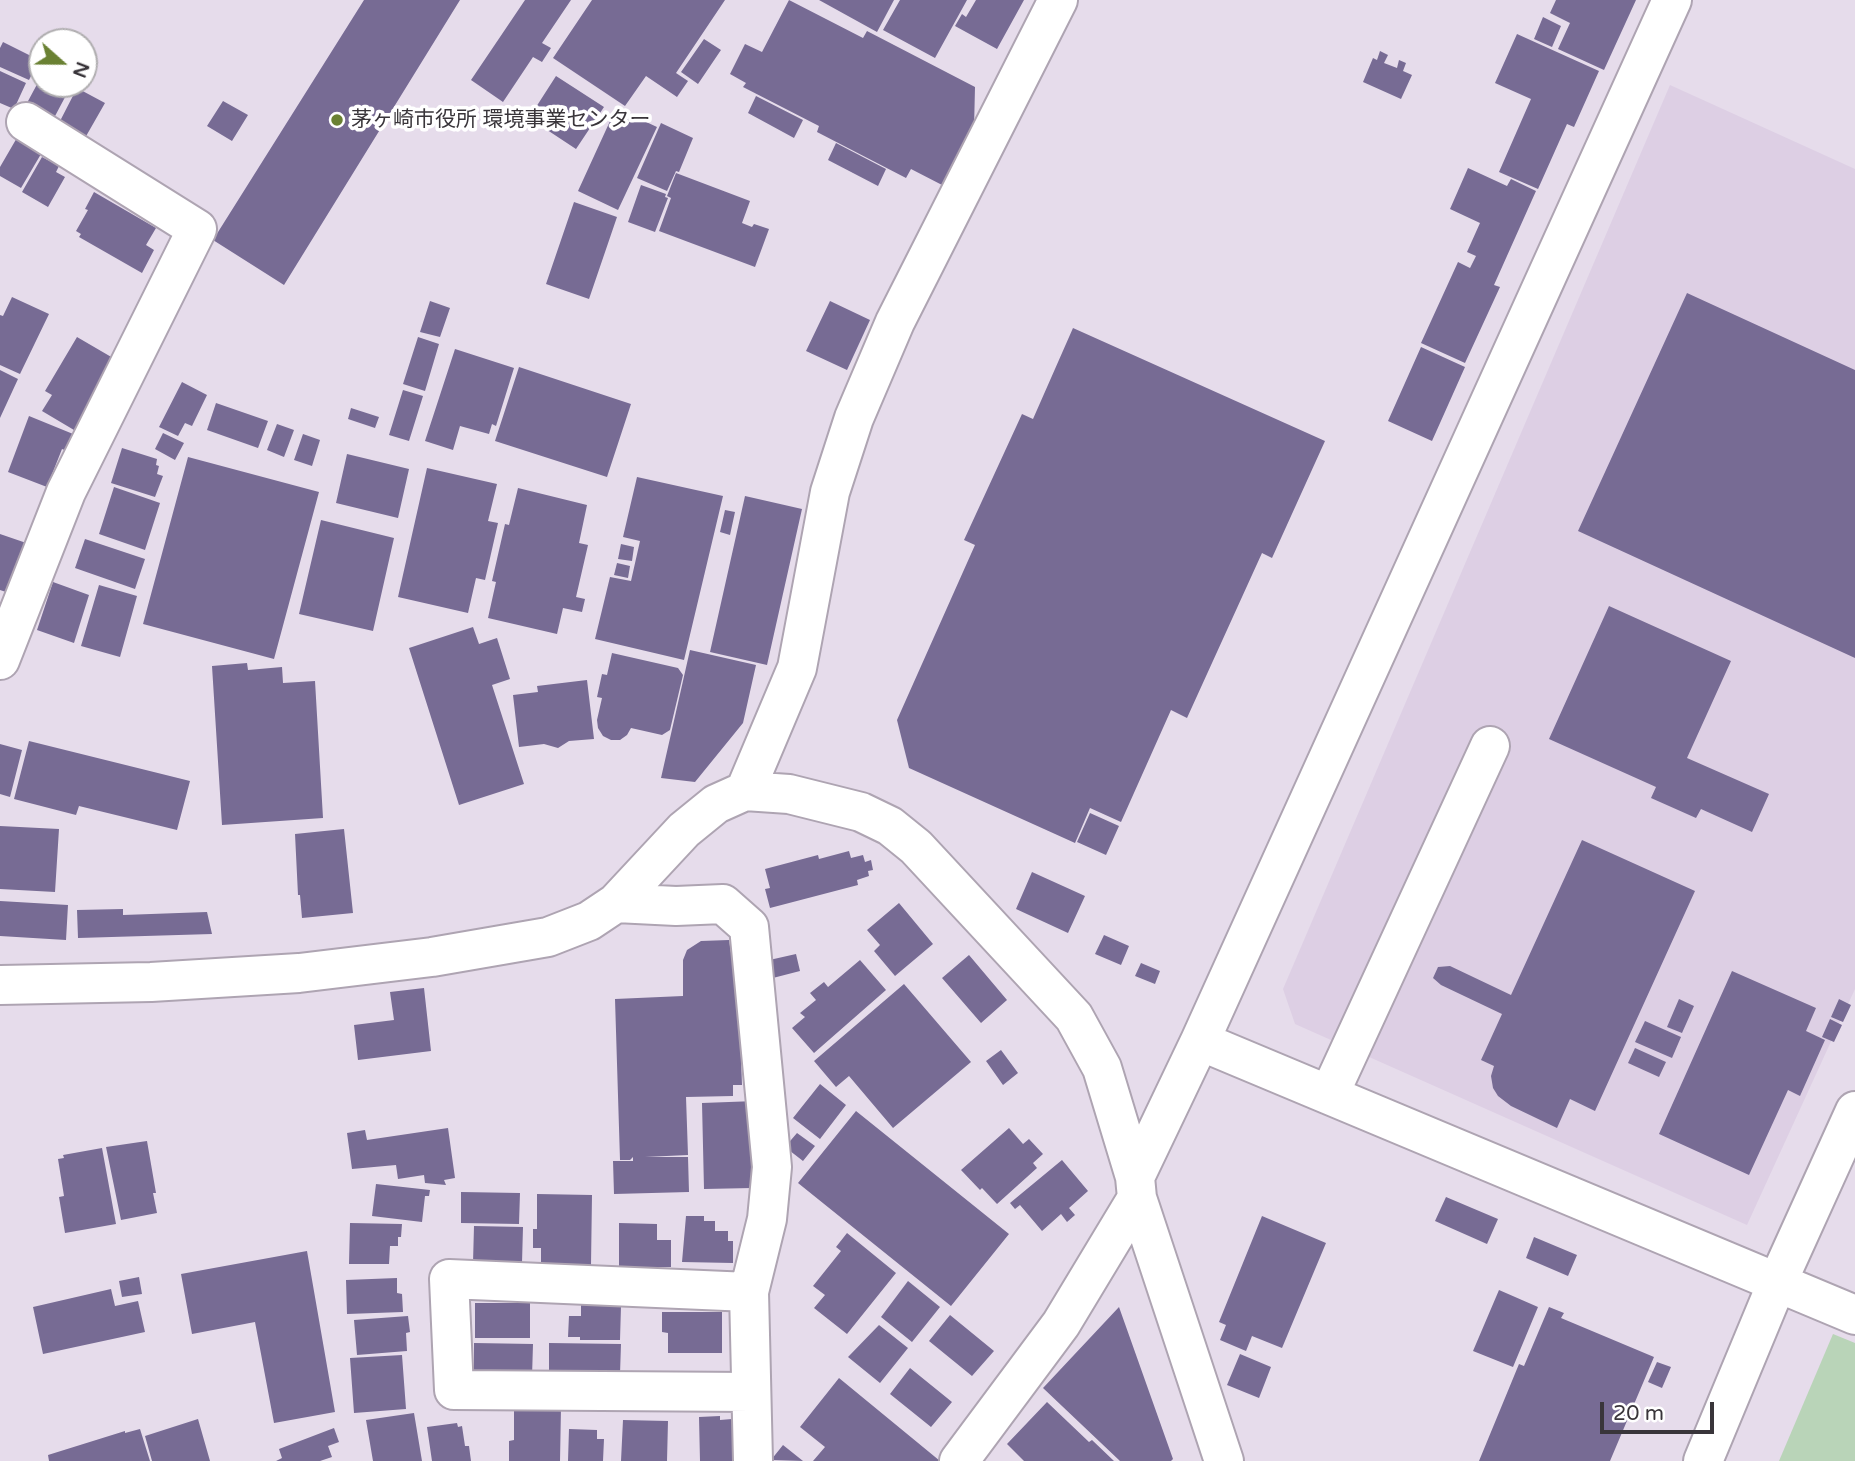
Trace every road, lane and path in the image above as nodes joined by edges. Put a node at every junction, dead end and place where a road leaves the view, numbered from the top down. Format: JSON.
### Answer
{"nodes":[{"id":1,"x":1058,"y":0,"type":"edge"},
{"id":2,"x":1672,"y":0,"type":"edge"},
{"id":3,"x":26,"y":121,"type":"dead end"},
{"id":4,"x":0,"y":660,"type":"edge"},
{"id":5,"x":1490,"y":746,"type":"dead end"},
{"id":6,"x":745,"y":791,"type":"junction"},
{"id":7,"x":616,"y":903,"type":"junction"},
{"id":8,"x":0,"y":985,"type":"edge"},
{"id":9,"x":1200,"y":1041,"type":"junction"},
{"id":10,"x":1329,"y":1095,"type":"junction"},
{"id":11,"x":1855,"y":1111,"type":"edge"},
{"id":12,"x":1136,"y":1188,"type":"junction"},
{"id":13,"x":1777,"y":1283,"type":"junction"},
{"id":14,"x":749,"y":1292,"type":"junction"},
{"id":15,"x":1855,"y":1315,"type":"edge"},
{"id":16,"x":750,"y":1392,"type":"junction"},
{"id":17,"x":753,"y":1461,"type":"edge"},
{"id":18,"x":959,"y":1461,"type":"edge"},
{"id":19,"x":1224,"y":1461,"type":"edge"},
{"id":20,"x":1703,"y":1461,"type":"edge"}],
"edges":[{"from":1,"to":6,"type":"street"},
{"from":2,"to":9,"type":"street"},
{"from":3,"to":4,"type":"street"},
{"from":5,"to":10,"type":"street"},
{"from":6,"to":7,"type":"street"},
{"from":6,"to":12,"type":"street"},
{"from":7,"to":8,"type":"street"},
{"from":7,"to":14,"type":"street"},
{"from":9,"to":10,"type":"street"},
{"from":9,"to":12,"type":"street"},
{"from":10,"to":13,"type":"street"},
{"from":11,"to":13,"type":"street"},
{"from":12,"to":18,"type":"street"},
{"from":12,"to":19,"type":"street"},
{"from":13,"to":15,"type":"street"},
{"from":13,"to":20,"type":"street"},
{"from":14,"to":16,"type":"street"},
{"from":14,"to":16,"type":"street"},
{"from":16,"to":17,"type":"street"}]}
